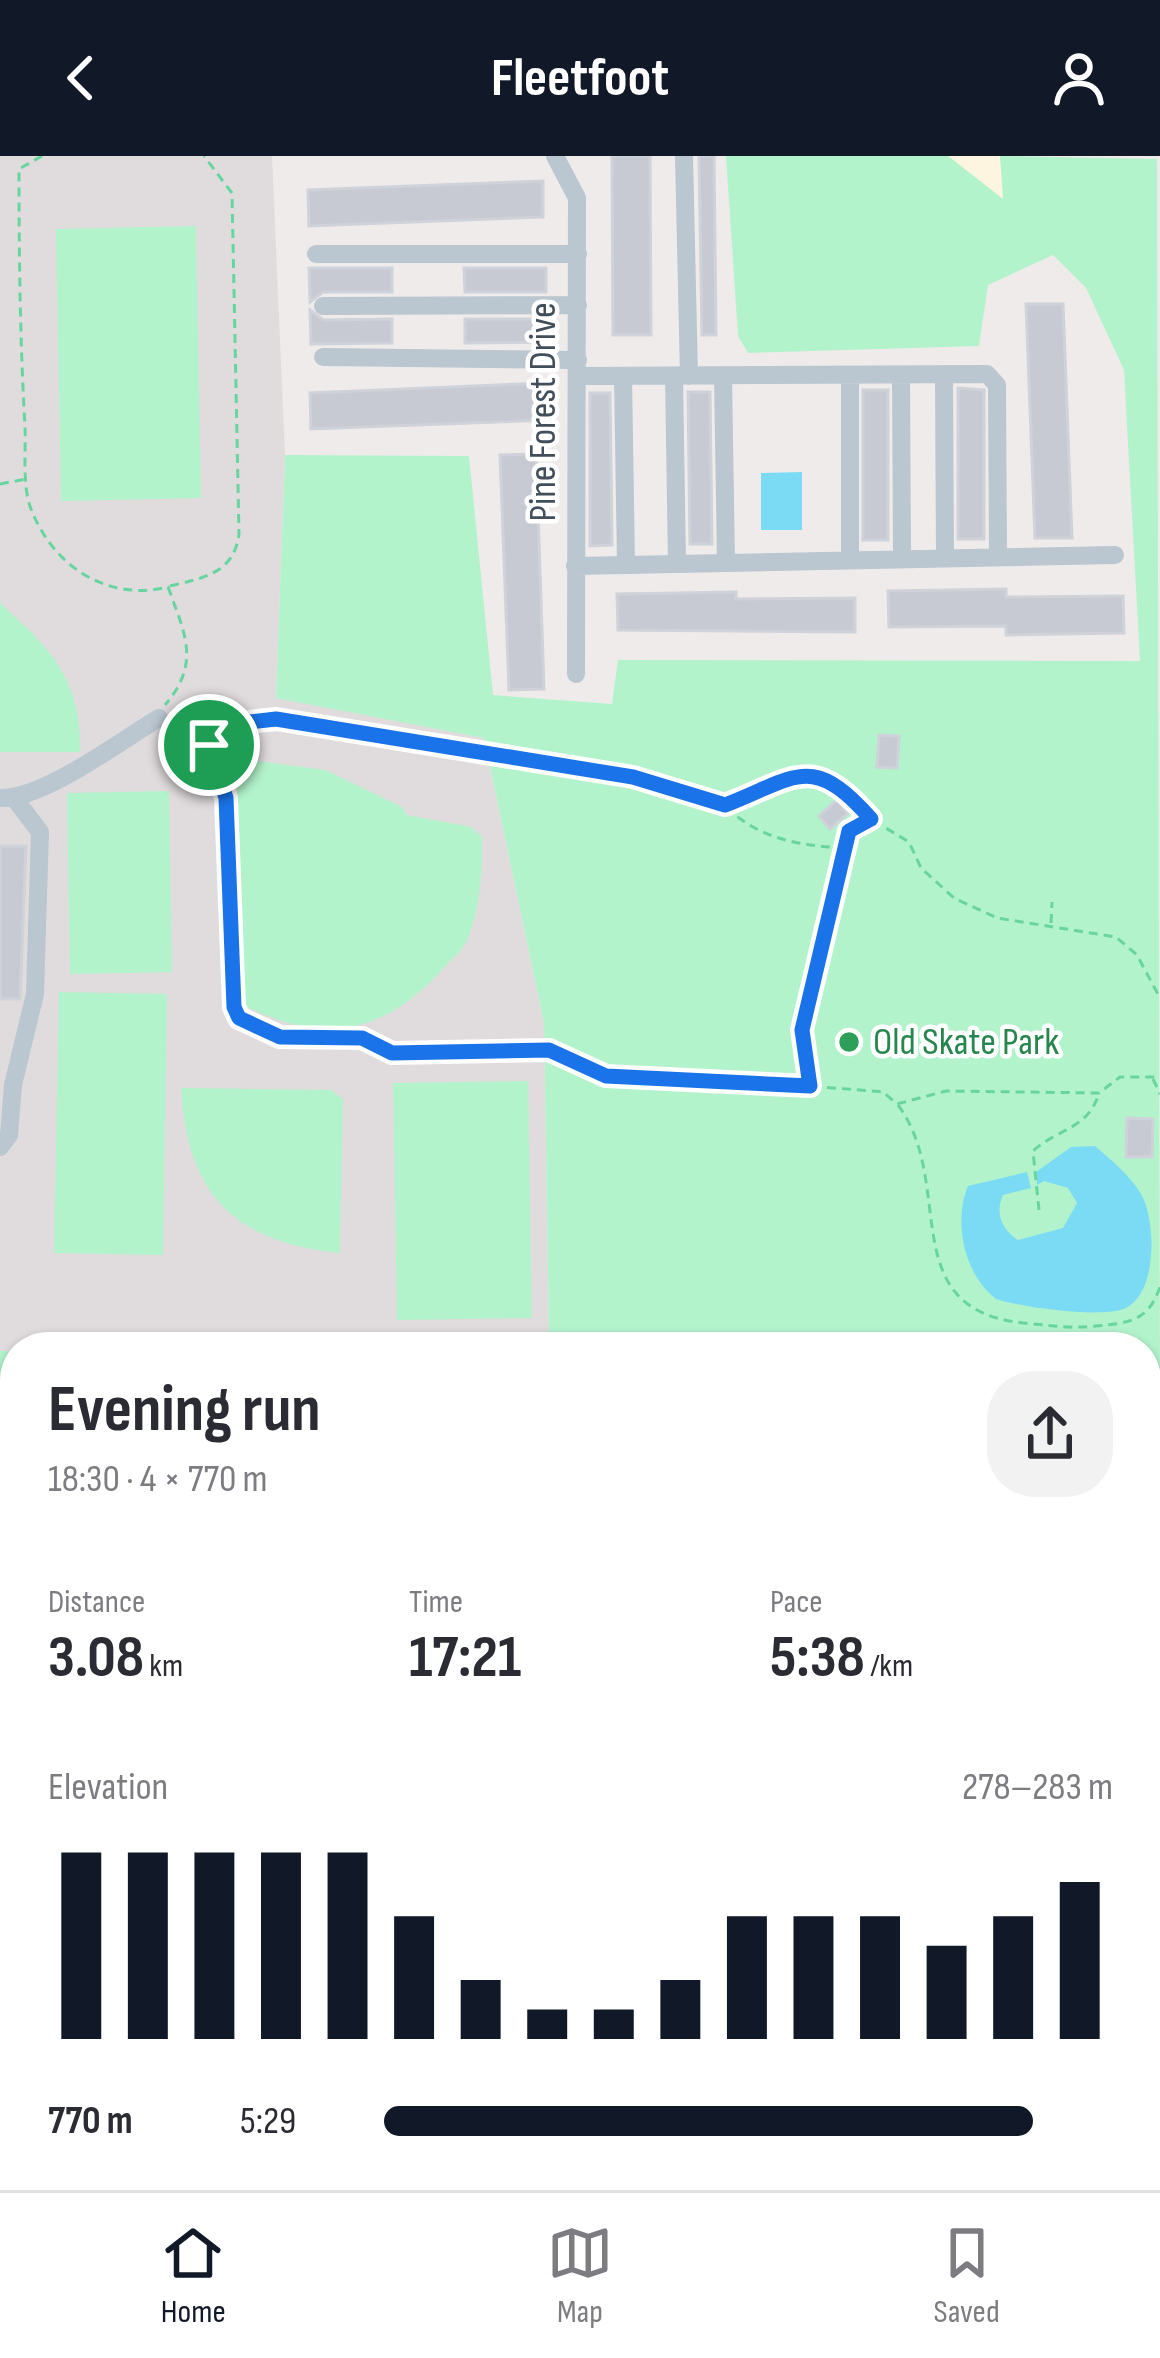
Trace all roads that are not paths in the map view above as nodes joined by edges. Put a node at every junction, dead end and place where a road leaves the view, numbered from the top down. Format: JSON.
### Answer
{"nodes":[{"id":1,"x":555,"y":156,"type":"edge"},
{"id":2,"x":684,"y":156,"type":"edge"},
{"id":3,"x":316,"y":254,"type":"dead end"},
{"id":4,"x":578,"y":254,"type":"junction"},
{"id":5,"x":578,"y":304,"type":"junction"},
{"id":6,"x":323,"y":306,"type":"dead end"},
{"id":7,"x":323,"y":357,"type":"dead end"},
{"id":8,"x":578,"y":368,"type":"junction"},
{"id":9,"x":850,"y":375,"type":"junction"},
{"id":10,"x":901,"y":375,"type":"junction"},
{"id":11,"x":944,"y":375,"type":"junction"},
{"id":12,"x":623,"y":376,"type":"junction"},
{"id":13,"x":682,"y":376,"type":"junction"},
{"id":14,"x":723,"y":376,"type":"junction"},
{"id":15,"x":1115,"y":555,"type":"dead end"},
{"id":16,"x":998,"y":557,"type":"junction"},
{"id":17,"x":945,"y":558,"type":"junction"},
{"id":18,"x":902,"y":559,"type":"junction"},
{"id":19,"x":850,"y":560,"type":"junction"},
{"id":20,"x":726,"y":563,"type":"junction"},
{"id":21,"x":677,"y":564,"type":"junction"},
{"id":22,"x":626,"y":565,"type":"junction"},
{"id":23,"x":575,"y":566,"type":"junction"},
{"id":24,"x":576,"y":674,"type":"dead end"},
{"id":25,"x":159,"y":718,"type":"road end"},
{"id":26,"x":7,"y":798,"type":"edge"},
{"id":27,"x":0,"y":1147,"type":"edge"}],
"edges":[{"from":1,"to":4,"type":"street","name":"Pine Forest Drive"},
{"from":2,"to":13,"type":"street"},
{"from":3,"to":4,"type":"street"},
{"from":4,"to":5,"type":"street","name":"Pine Forest Drive"},
{"from":5,"to":6,"type":"street"},
{"from":5,"to":8,"type":"street","name":"Pine Forest Drive"},
{"from":7,"to":8,"type":"street"},
{"from":8,"to":12,"type":"street"},
{"from":8,"to":23,"type":"street","name":"Pine Forest Drive"},
{"from":9,"to":10,"type":"street"},
{"from":9,"to":14,"type":"street"},
{"from":9,"to":19,"type":"street"},
{"from":10,"to":11,"type":"street"},
{"from":10,"to":18,"type":"street"},
{"from":11,"to":16,"type":"street"},
{"from":11,"to":17,"type":"street"},
{"from":12,"to":13,"type":"street"},
{"from":12,"to":22,"type":"street"},
{"from":13,"to":14,"type":"street"},
{"from":13,"to":21,"type":"street"},
{"from":14,"to":20,"type":"street"},
{"from":15,"to":16,"type":"street"},
{"from":16,"to":17,"type":"street"},
{"from":17,"to":18,"type":"street"},
{"from":18,"to":19,"type":"street"},
{"from":19,"to":20,"type":"street"},
{"from":20,"to":21,"type":"street"},
{"from":21,"to":22,"type":"street"},
{"from":22,"to":23,"type":"street"},
{"from":23,"to":24,"type":"street","name":"Pine Forest Drive"},
{"from":25,"to":26,"type":"street"},
{"from":26,"to":27,"type":"street"}]}
